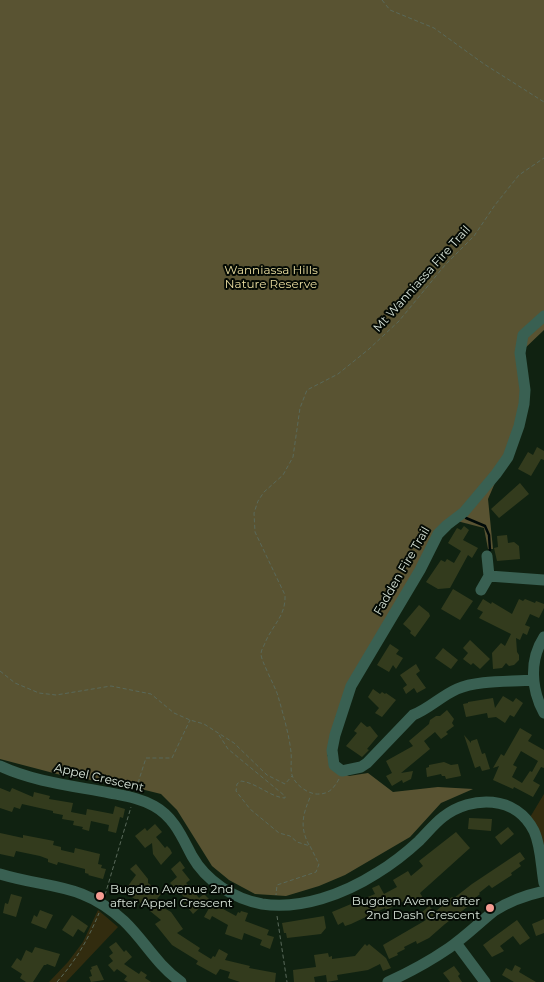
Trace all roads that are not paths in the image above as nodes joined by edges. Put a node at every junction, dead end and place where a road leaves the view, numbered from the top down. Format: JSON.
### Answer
{"nodes":[{"id":1,"x":544,"y":316,"type":"edge"},
{"id":2,"x":487,"y":556,"type":"dead end"},
{"id":3,"x":489,"y":576,"type":"junction"},
{"id":4,"x":544,"y":580,"type":"edge"},
{"id":5,"x":481,"y":590,"type":"dead end"},
{"id":6,"x":544,"y":637,"type":"edge"},
{"id":7,"x":534,"y":680,"type":"junction"},
{"id":8,"x":544,"y":713,"type":"edge"},
{"id":9,"x":0,"y":766,"type":"edge"},
{"id":10,"x":0,"y":874,"type":"edge"},
{"id":11,"x":544,"y":883,"type":"edge"},
{"id":12,"x":544,"y":891,"type":"edge"},
{"id":13,"x":456,"y":943,"type":"junction"},
{"id":14,"x":181,"y":982,"type":"edge"},
{"id":15,"x":388,"y":982,"type":"edge"},
{"id":16,"x":485,"y":982,"type":"edge"}],
"edges":[{"from":1,"to":7,"type":"street","name":"Fadden Fire Trail"},
{"from":2,"to":3,"type":"street"},
{"from":3,"to":4,"type":"street"},
{"from":3,"to":5,"type":"street"},
{"from":6,"to":7,"type":"street"},
{"from":7,"to":8,"type":"street"},
{"from":9,"to":11,"type":"street","name":"Appel Crescent"},
{"from":10,"to":14,"type":"street"},
{"from":12,"to":13,"type":"street"},
{"from":13,"to":15,"type":"street"},
{"from":13,"to":16,"type":"street"}]}
